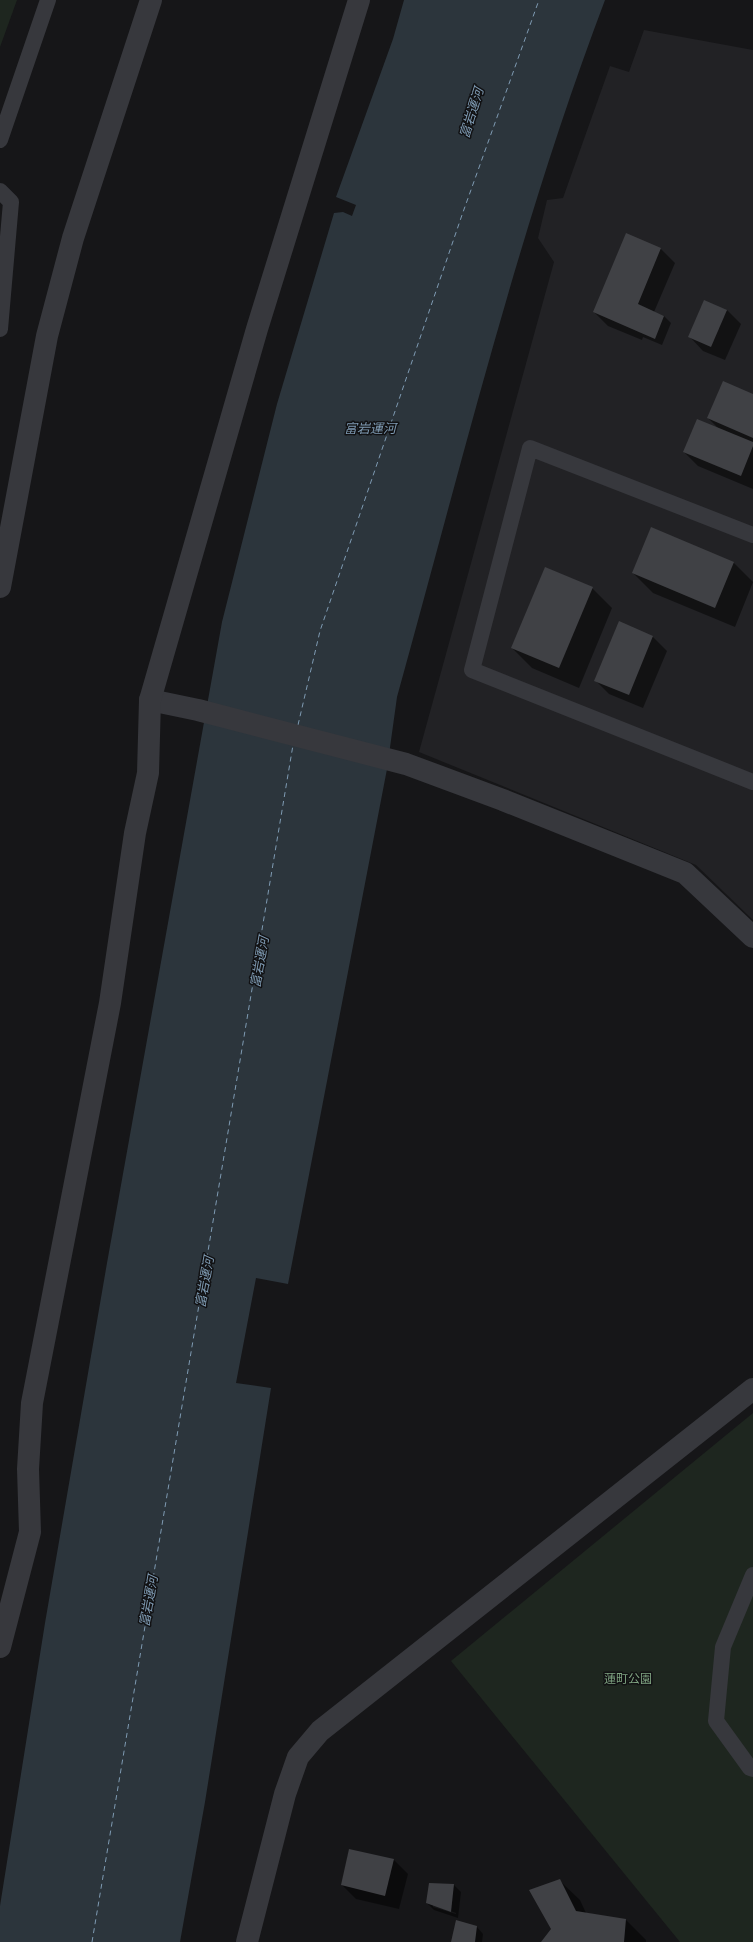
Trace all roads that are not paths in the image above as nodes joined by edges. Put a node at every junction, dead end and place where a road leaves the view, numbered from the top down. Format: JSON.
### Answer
{"nodes":[{"id":1,"x":48,"y":0,"type":"edge"},
{"id":2,"x":151,"y":0,"type":"edge"},
{"id":3,"x":359,"y":0,"type":"edge"},
{"id":4,"x":0,"y":140,"type":"edge"},
{"id":5,"x":0,"y":191,"type":"edge"},
{"id":6,"x":0,"y":329,"type":"edge"},
{"id":7,"x":0,"y":523,"type":"edge"},
{"id":8,"x":753,"y":535,"type":"edge"},
{"id":9,"x":8,"y":543,"type":"junction"},
{"id":10,"x":0,"y":587,"type":"edge"},
{"id":11,"x":150,"y":700,"type":"junction"},
{"id":12,"x":753,"y":782,"type":"edge"},
{"id":13,"x":753,"y":937,"type":"edge"},
{"id":14,"x":753,"y":1389,"type":"edge"},
{"id":15,"x":753,"y":1574,"type":"edge"},
{"id":16,"x":0,"y":1647,"type":"edge"},
{"id":17,"x":753,"y":1769,"type":"edge"},
{"id":18,"x":248,"y":1942,"type":"edge"}],
"edges":[{"from":1,"to":4,"type":"lane"},
{"from":2,"to":9,"type":"street"},
{"from":3,"to":11,"type":"street"},
{"from":5,"to":6,"type":"lane"},
{"from":7,"to":9,"type":"lane"},
{"from":8,"to":12,"type":"lane"},
{"from":9,"to":10,"type":"street"},
{"from":11,"to":13,"type":"street"},
{"from":11,"to":16,"type":"street"},
{"from":14,"to":18,"type":"street"},
{"from":15,"to":17,"type":"lane"}]}
